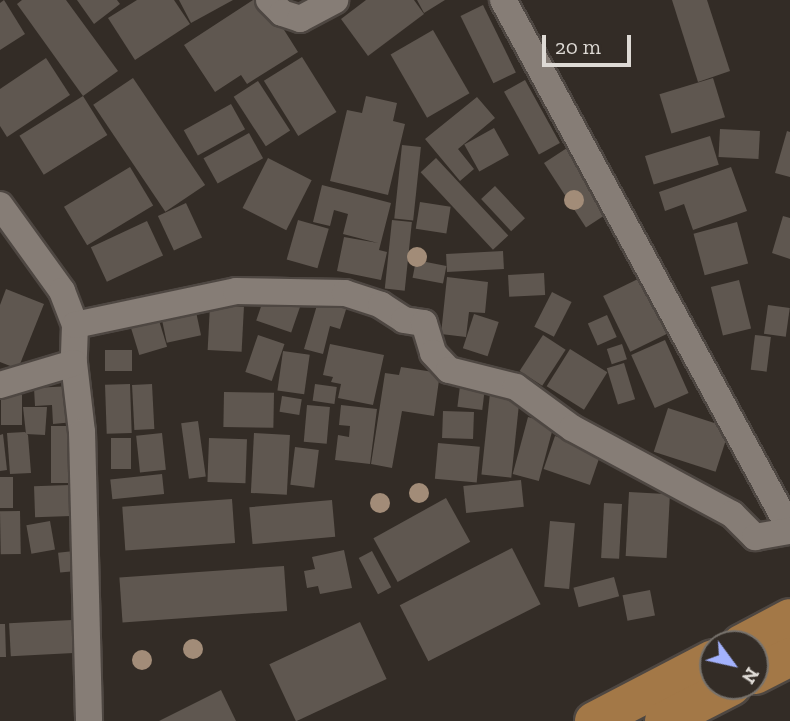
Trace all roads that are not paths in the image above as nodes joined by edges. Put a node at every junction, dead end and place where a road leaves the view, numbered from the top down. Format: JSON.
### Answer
{"nodes":[{"id":1,"x":269,"y":0,"type":"edge"},
{"id":2,"x":335,"y":0,"type":"edge"},
{"id":3,"x":503,"y":0,"type":"edge"},
{"id":4,"x":0,"y":205,"type":"edge"},
{"id":5,"x":75,"y":325,"type":"junction"},
{"id":6,"x":74,"y":363,"type":"junction"},
{"id":7,"x":0,"y":385,"type":"edge"},
{"id":8,"x":790,"y":530,"type":"edge"},
{"id":9,"x":790,"y":618,"type":"edge"},
{"id":10,"x":767,"y":630,"type":"edge"},
{"id":11,"x":790,"y":657,"type":"edge"},
{"id":12,"x":699,"y":666,"type":"edge"},
{"id":13,"x":769,"y":668,"type":"edge"},
{"id":14,"x":705,"y":700,"type":"edge"},
{"id":15,"x":89,"y":721,"type":"edge"},
{"id":16,"x":594,"y":721,"type":"edge"},
{"id":17,"x":664,"y":721,"type":"edge"}],
"edges":[{"from":1,"to":2,"type":"street"},
{"from":3,"to":8,"type":"street"},
{"from":4,"to":5,"type":"street"},
{"from":5,"to":6,"type":"street"},
{"from":5,"to":8,"type":"street"},
{"from":6,"to":7,"type":"street"},
{"from":6,"to":15,"type":"street"},
{"from":9,"to":10,"type":"main road"},
{"from":11,"to":13,"type":"main road"},
{"from":12,"to":16,"type":"main road"},
{"from":14,"to":17,"type":"main road"}]}
